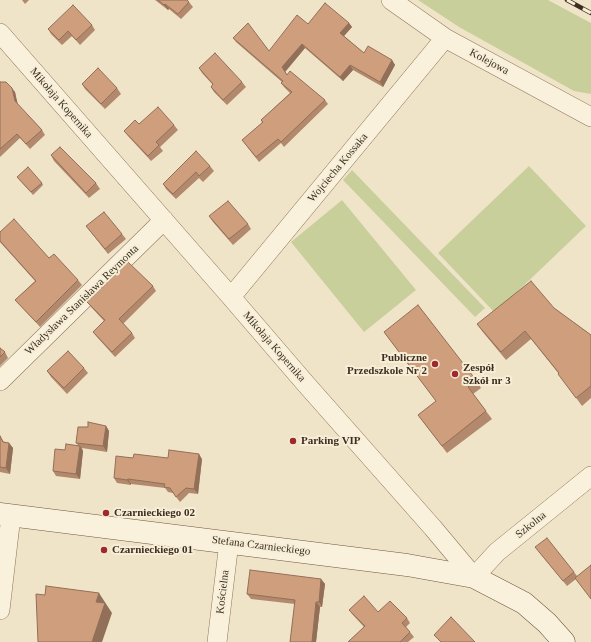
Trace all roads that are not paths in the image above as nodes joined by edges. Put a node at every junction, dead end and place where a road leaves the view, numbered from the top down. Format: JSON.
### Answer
{"nodes":[{"id":1,"x":391,"y":0,"type":"edge"},
{"id":2,"x":0,"y":33,"type":"edge"},
{"id":3,"x":445,"y":38,"type":"junction"},
{"id":4,"x":591,"y":116,"type":"edge"},
{"id":5,"x":164,"y":220,"type":"junction"},
{"id":6,"x":231,"y":297,"type":"junction"},
{"id":7,"x":0,"y":381,"type":"edge"},
{"id":8,"x":591,"y":476,"type":"edge"},
{"id":9,"x":6,"y":515,"type":"edge"},
{"id":10,"x":229,"y":542,"type":"junction"},
{"id":11,"x":474,"y":577,"type":"junction"},
{"id":12,"x":0,"y":610,"type":"edge"},
{"id":13,"x":217,"y":642,"type":"edge"},
{"id":14,"x":564,"y":642,"type":"edge"}],
"edges":[{"from":1,"to":3,"type":"street","name":"Kolejowa"},
{"from":2,"to":5,"type":"street","name":"Mikołaja Kopernika"},
{"from":3,"to":4,"type":"street","name":"Kolejowa"},
{"from":3,"to":6,"type":"street","name":"Wojciecha Kossaka"},
{"from":5,"to":6,"type":"street","name":"Mikołaja Kopernika"},
{"from":5,"to":7,"type":"street","name":"Władysława Stanisława Reymonta"},
{"from":6,"to":11,"type":"street","name":"Mikołaja Kopernika"},
{"from":8,"to":11,"type":"street","name":"Szkolna"},
{"from":9,"to":10,"type":"street","name":"Stefana Czarnieckiego"},
{"from":9,"to":12,"type":"street"},
{"from":10,"to":11,"type":"street","name":"Stefana Czarnieckiego"},
{"from":10,"to":13,"type":"street","name":"Kościelna"},
{"from":11,"to":14,"type":"street","name":"Mikołaja Kopernika"}]}
